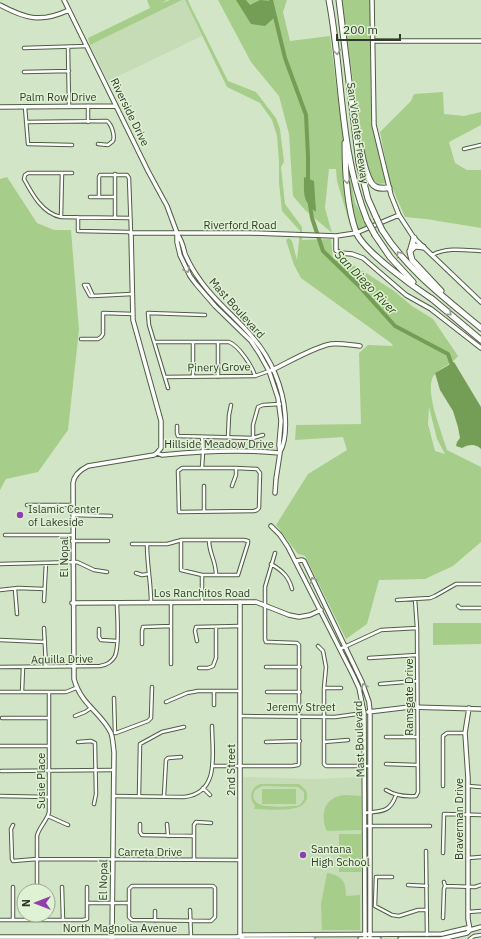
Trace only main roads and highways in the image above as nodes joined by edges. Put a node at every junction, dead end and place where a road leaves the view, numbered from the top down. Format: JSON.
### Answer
{"nodes":[{"id":1,"x":329,"y":0,"type":"edge"},
{"id":2,"x":339,"y":0,"type":"edge"},
{"id":3,"x":352,"y":98,"type":"junction"},
{"id":4,"x":344,"y":114,"type":"junction"},
{"id":5,"x":389,"y":188,"type":"road end"},
{"id":6,"x":414,"y":238,"type":"road end"},
{"id":7,"x":423,"y":247,"type":"road end"},
{"id":8,"x":410,"y":252,"type":"junction"},
{"id":9,"x":432,"y":300,"type":"junction"},
{"id":10,"x":458,"y":309,"type":"junction"},
{"id":11,"x":481,"y":328,"type":"edge"},
{"id":12,"x":481,"y":340,"type":"edge"}],
"edges":[{"from":1,"to":4,"type":"highway","name":"San Vicente Freeway","one_way":true},
{"from":2,"to":3,"type":"highway","name":"San Vicente Freeway"},
{"from":3,"to":5,"type":"highway"},
{"from":10,"to":3,"type":"highway","name":"San Vicente Freeway","one_way":true,"bridge":true},
{"from":4,"to":9,"type":"highway","name":"San Vicente Freeway","bridge":true},
{"from":4,"to":9,"type":"highway","one_way":true},
{"from":6,"to":8,"type":"highway"},
{"from":7,"to":8,"type":"highway"},
{"from":8,"to":10,"type":"highway"},
{"from":9,"to":12,"type":"highway","name":"San Vicente Freeway","one_way":true},
{"from":10,"to":11,"type":"highway","name":"San Vicente Freeway"}]}
